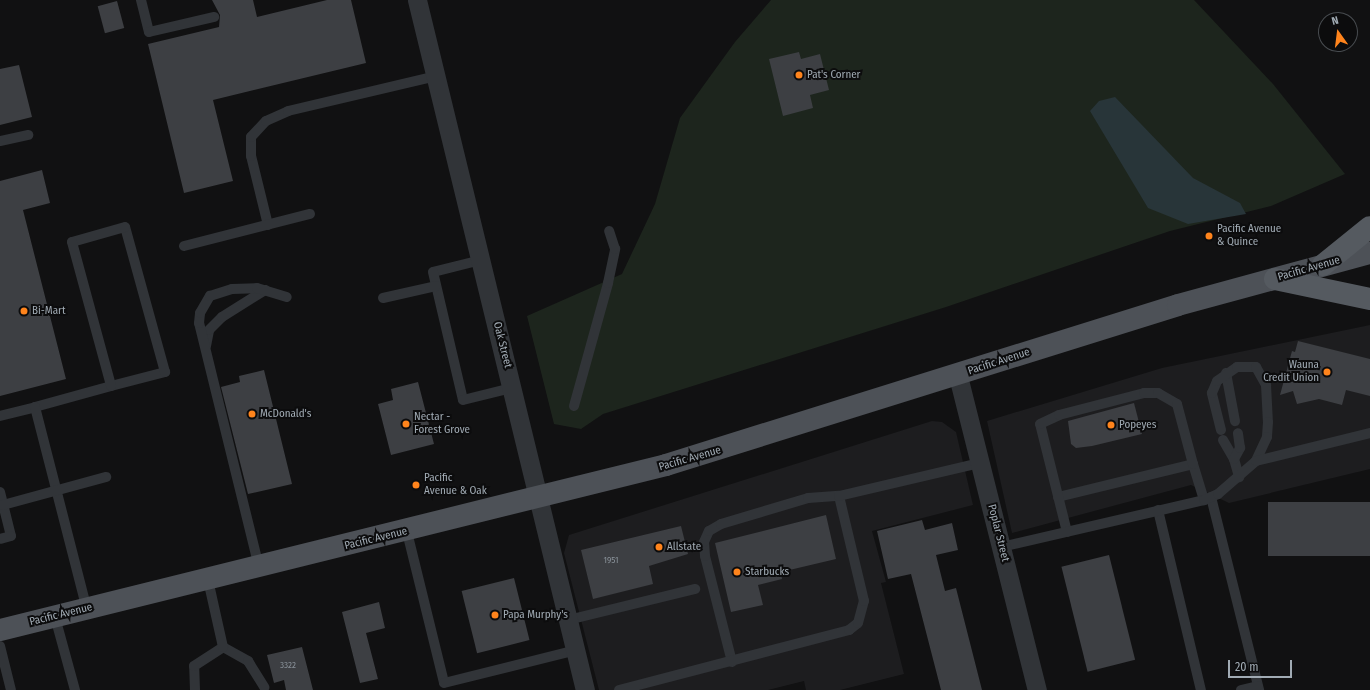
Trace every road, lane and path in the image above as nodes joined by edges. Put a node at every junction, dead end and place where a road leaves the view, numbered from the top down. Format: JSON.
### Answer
{"nodes":[{"id":1,"x":141,"y":0,"type":"edge"},
{"id":2,"x":417,"y":0,"type":"edge"},
{"id":3,"x":214,"y":17,"type":"dead end"},
{"id":4,"x":436,"y":76,"type":"junction"},
{"id":5,"x":28,"y":135,"type":"dead end"},
{"id":6,"x":0,"y":141,"type":"edge"},
{"id":7,"x":310,"y":214,"type":"dead end"},
{"id":8,"x":268,"y":224,"type":"junction"},
{"id":9,"x":1370,"y":227,"type":"edge"},
{"id":10,"x":609,"y":231,"type":"dead end"},
{"id":11,"x":184,"y":246,"type":"dead end"},
{"id":12,"x":1370,"y":253,"type":"edge"},
{"id":13,"x":481,"y":260,"type":"junction"},
{"id":14,"x":1323,"y":265,"type":"junction"},
{"id":15,"x":1275,"y":279,"type":"junction"},
{"id":16,"x":436,"y":286,"type":"junction"},
{"id":17,"x":267,"y":290,"type":"junction"},
{"id":18,"x":287,"y":297,"type":"dead end"},
{"id":19,"x":383,"y":298,"type":"dead end"},
{"id":20,"x":1370,"y":299,"type":"edge"},
{"id":21,"x":206,"y":353,"type":"junction"},
{"id":22,"x":1226,"y":373,"type":"junction"},
{"id":23,"x":958,"y":376,"type":"junction"},
{"id":24,"x":111,"y":386,"type":"junction"},
{"id":25,"x":512,"y":388,"type":"junction"},
{"id":26,"x":574,"y":406,"type":"dead end"},
{"id":27,"x":35,"y":407,"type":"junction"},
{"id":28,"x":0,"y":416,"type":"edge"},
{"id":29,"x":1235,"y":421,"type":"dead end"},
{"id":30,"x":1221,"y":430,"type":"dead end"},
{"id":31,"x":1370,"y":432,"type":"edge"},
{"id":32,"x":1238,"y":433,"type":"dead end"},
{"id":33,"x":1223,"y":440,"type":"dead end"},
{"id":34,"x":1234,"y":459,"type":"junction"},
{"id":35,"x":1256,"y":461,"type":"junction"},
{"id":36,"x":980,"y":463,"type":"junction"},
{"id":37,"x":1193,"y":464,"type":"junction"},
{"id":38,"x":106,"y":477,"type":"dead end"},
{"id":39,"x":1238,"y":477,"type":"junction"},
{"id":40,"x":57,"y":491,"type":"junction"},
{"id":41,"x":0,"y":492,"type":"edge"},
{"id":42,"x":839,"y":496,"type":"junction"},
{"id":43,"x":1058,"y":497,"type":"junction"},
{"id":44,"x":1207,"y":498,"type":"junction"},
{"id":45,"x":540,"y":499,"type":"junction"},
{"id":46,"x":3,"y":505,"type":"junction"},
{"id":47,"x":1158,"y":510,"type":"junction"},
{"id":48,"x":407,"y":532,"type":"junction"},
{"id":49,"x":1067,"y":532,"type":"junction"},
{"id":50,"x":0,"y":539,"type":"edge"},
{"id":51,"x":1001,"y":547,"type":"junction"},
{"id":52,"x":259,"y":567,"type":"junction"},
{"id":53,"x":208,"y":580,"type":"junction"},
{"id":54,"x":695,"y":589,"type":"dead end"},
{"id":55,"x":87,"y":609,"type":"junction"},
{"id":56,"x":55,"y":617,"type":"junction"},
{"id":57,"x":568,"y":620,"type":"junction"},
{"id":58,"x":0,"y":630,"type":"edge"},
{"id":59,"x":0,"y":646,"type":"edge"},
{"id":60,"x":223,"y":647,"type":"junction"},
{"id":61,"x":576,"y":650,"type":"junction"},
{"id":62,"x":732,"y":662,"type":"junction"},
{"id":63,"x":264,"y":687,"type":"dead end"},
{"id":64,"x":1259,"y":688,"type":"edge"},
{"id":65,"x":11,"y":690,"type":"edge"},
{"id":66,"x":75,"y":690,"type":"edge"},
{"id":67,"x":195,"y":690,"type":"edge"},
{"id":68,"x":586,"y":690,"type":"edge"},
{"id":69,"x":619,"y":690,"type":"edge"},
{"id":70,"x":1037,"y":690,"type":"edge"},
{"id":71,"x":1201,"y":690,"type":"edge"},
{"id":72,"x":1241,"y":690,"type":"edge"}],
"edges":[{"from":1,"to":3,"type":"lane"},
{"from":2,"to":4,"type":"street","name":"Oak Street"},
{"from":4,"to":8,"type":"lane"},
{"from":4,"to":13,"type":"street","name":"Oak Street"},
{"from":5,"to":6,"type":"lane"},
{"from":7,"to":8,"type":"lane"},
{"from":8,"to":11,"type":"lane"},
{"from":9,"to":14,"type":"highway"},
{"from":10,"to":26,"type":"lane"},
{"from":12,"to":14,"type":"main road","name":"Pacific Avenue"},
{"from":13,"to":16,"type":"lane"},
{"from":13,"to":25,"type":"street","name":"Oak Street"},
{"from":14,"to":15,"type":"main road","name":"Pacific Avenue"},
{"from":15,"to":20,"type":"highway"},
{"from":15,"to":23,"type":"main road","name":"Pacific Avenue"},
{"from":16,"to":19,"type":"lane"},
{"from":16,"to":25,"type":"lane"},
{"from":17,"to":18,"type":"lane"},
{"from":17,"to":21,"type":"lane"},
{"from":17,"to":21,"type":"lane"},
{"from":21,"to":52,"type":"lane"},
{"from":22,"to":29,"type":"lane"},
{"from":22,"to":30,"type":"lane"},
{"from":22,"to":35,"type":"lane"},
{"from":23,"to":36,"type":"street","name":"Poplar Street"},
{"from":23,"to":45,"type":"main road","name":"Pacific Avenue"},
{"from":24,"to":24,"type":"lane"},
{"from":24,"to":27,"type":"lane"},
{"from":25,"to":45,"type":"street","name":"Oak Street"},
{"from":27,"to":28,"type":"lane"},
{"from":27,"to":40,"type":"lane"},
{"from":31,"to":35,"type":"lane"},
{"from":32,"to":34,"type":"lane"},
{"from":33,"to":34,"type":"lane"},
{"from":34,"to":39,"type":"lane"},
{"from":35,"to":39,"type":"lane"},
{"from":36,"to":42,"type":"lane"},
{"from":36,"to":51,"type":"street","name":"Poplar Street"},
{"from":37,"to":43,"type":"lane"},
{"from":37,"to":43,"type":"lane"},
{"from":37,"to":44,"type":"lane"},
{"from":38,"to":40,"type":"lane"},
{"from":39,"to":44,"type":"lane"},
{"from":40,"to":46,"type":"lane"},
{"from":40,"to":55,"type":"lane"},
{"from":41,"to":46,"type":"lane"},
{"from":42,"to":62,"type":"lane"},
{"from":42,"to":62,"type":"lane"},
{"from":43,"to":49,"type":"lane"},
{"from":44,"to":47,"type":"lane"},
{"from":44,"to":64,"type":"lane"},
{"from":45,"to":48,"type":"main road","name":"Pacific Avenue"},
{"from":45,"to":57,"type":"street","name":"Oak Street"},
{"from":46,"to":50,"type":"lane"},
{"from":47,"to":49,"type":"lane"},
{"from":47,"to":71,"type":"lane"},
{"from":48,"to":52,"type":"main road","name":"Pacific Avenue"},
{"from":48,"to":61,"type":"lane"},
{"from":49,"to":51,"type":"lane"},
{"from":51,"to":70,"type":"street","name":"Poplar Street"},
{"from":52,"to":53,"type":"main road","name":"Pacific Avenue"},
{"from":53,"to":55,"type":"main road","name":"Pacific Avenue"},
{"from":53,"to":60,"type":"lane"},
{"from":54,"to":57,"type":"lane"},
{"from":55,"to":56,"type":"main road","name":"Pacific Avenue"},
{"from":56,"to":58,"type":"main road","name":"Pacific Avenue"},
{"from":56,"to":66,"type":"lane"},
{"from":57,"to":61,"type":"street","name":"Oak Street"},
{"from":59,"to":65,"type":"lane"},
{"from":60,"to":63,"type":"lane"},
{"from":60,"to":67,"type":"lane"},
{"from":61,"to":68,"type":"street","name":"Oak Street"},
{"from":62,"to":69,"type":"lane"},
{"from":64,"to":72,"type":"lane"}]}
